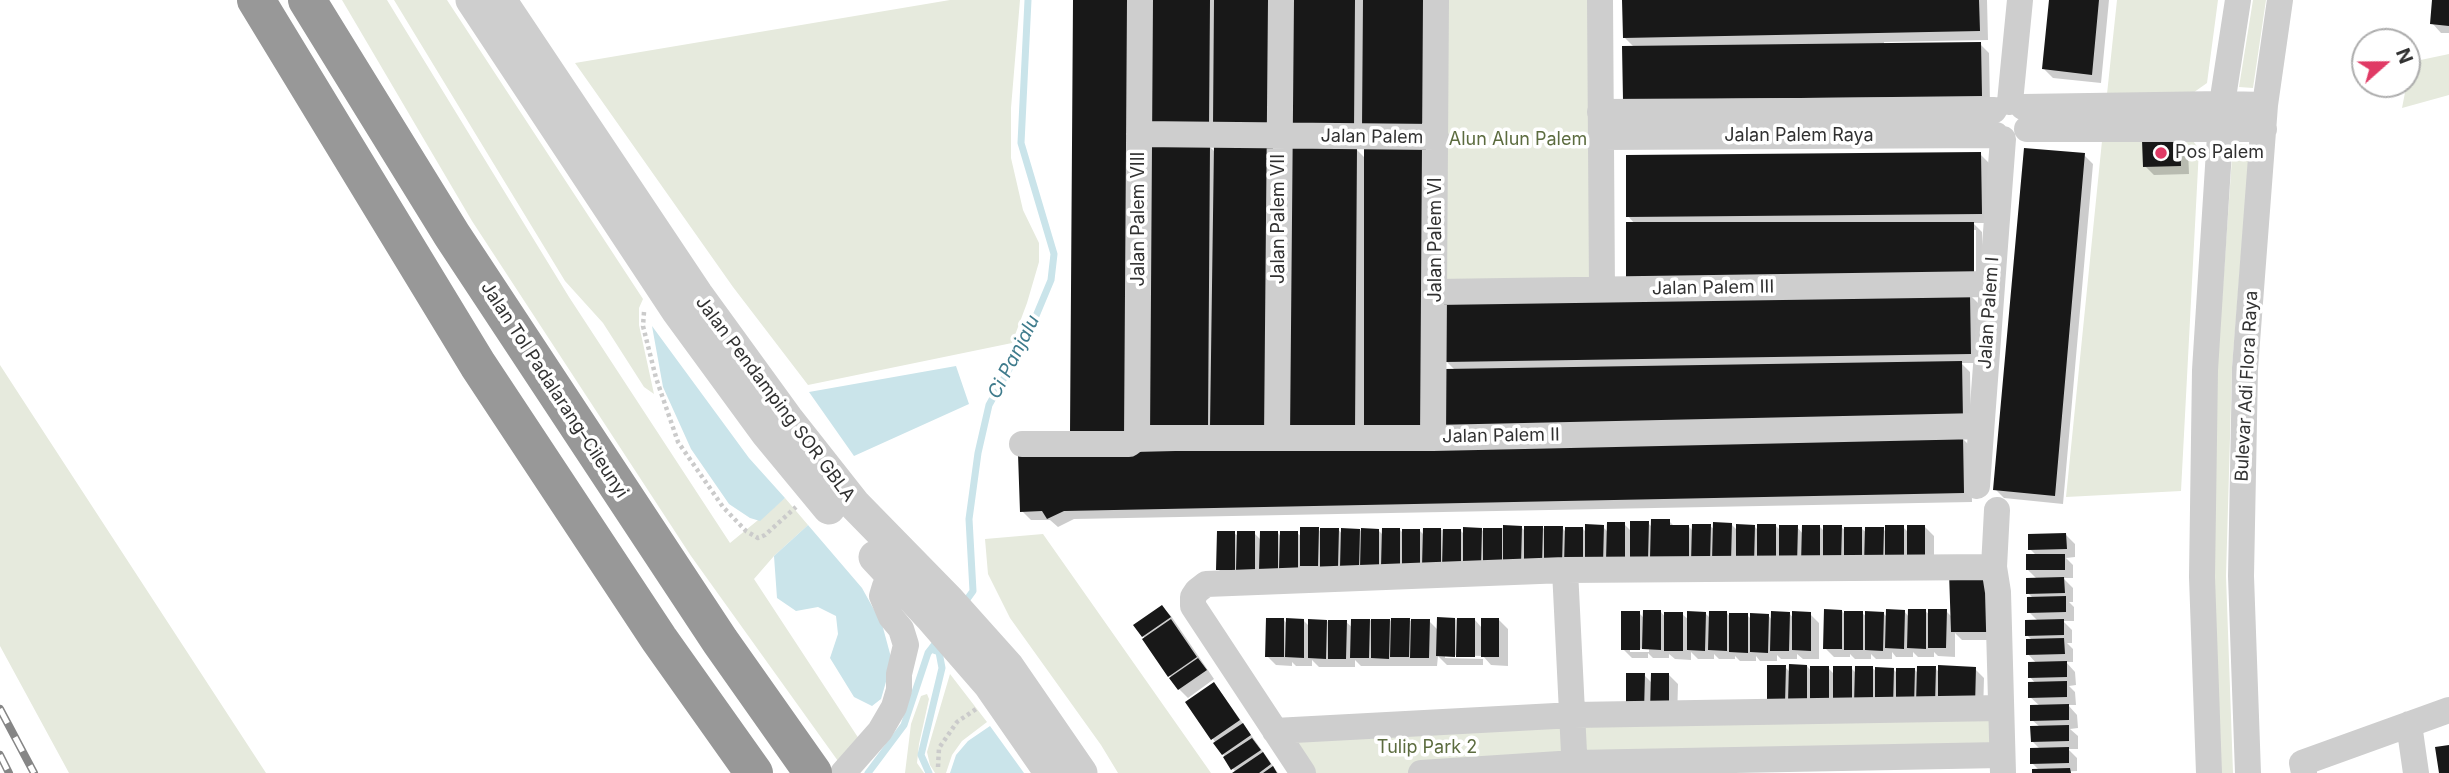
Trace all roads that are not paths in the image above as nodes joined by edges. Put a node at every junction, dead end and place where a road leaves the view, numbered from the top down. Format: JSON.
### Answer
{"nodes":[{"id":1,"x":256,"y":0,"type":"edge"},
{"id":2,"x":307,"y":0,"type":"edge"},
{"id":3,"x":472,"y":0,"type":"edge"},
{"id":4,"x":500,"y":0,"type":"edge"},
{"id":5,"x":1140,"y":0,"type":"edge"},
{"id":6,"x":1281,"y":0,"type":"edge"},
{"id":7,"x":1436,"y":0,"type":"edge"},
{"id":8,"x":1601,"y":0,"type":"edge"},
{"id":9,"x":2020,"y":0,"type":"edge"},
{"id":10,"x":2238,"y":0,"type":"edge"},
{"id":11,"x":2280,"y":0,"type":"edge"},
{"id":12,"x":2221,"y":117,"type":"junction"},
{"id":13,"x":2265,"y":117,"type":"junction"},
{"id":14,"x":2009,"y":120,"type":"junction"},
{"id":15,"x":1601,"y":125,"type":"junction"},
{"id":16,"x":1139,"y":134,"type":"junction"},
{"id":17,"x":1280,"y":136,"type":"junction"},
{"id":18,"x":1436,"y":138,"type":"junction"},
{"id":19,"x":1991,"y":284,"type":"junction"},
{"id":20,"x":1602,"y":289,"type":"junction"},
{"id":21,"x":1436,"y":292,"type":"junction"},
{"id":22,"x":1981,"y":426,"type":"junction"},
{"id":23,"x":1137,"y":438,"type":"junction"},
{"id":24,"x":1278,"y":438,"type":"junction"},
{"id":25,"x":1433,"y":438,"type":"junction"},
{"id":26,"x":1022,"y":444,"type":"dead end"},
{"id":27,"x":1977,"y":486,"type":"dead end"},
{"id":28,"x":1997,"y":509,"type":"dead end"},
{"id":29,"x":1994,"y":567,"type":"junction"},
{"id":30,"x":1565,"y":570,"type":"junction"},
{"id":31,"x":894,"y":578,"type":"junction"},
{"id":32,"x":939,"y":608,"type":"junction"},
{"id":33,"x":998,"y":683,"type":"junction"},
{"id":34,"x":2001,"y":708,"type":"junction"},
{"id":35,"x":2449,"y":710,"type":"edge"},
{"id":36,"x":1574,"y":715,"type":"junction"},
{"id":37,"x":2409,"y":724,"type":"junction"},
{"id":38,"x":1275,"y":731,"type":"junction"},
{"id":39,"x":2002,"y":764,"type":"edge"},
{"id":40,"x":1575,"y":768,"type":"edge"},
{"id":41,"x":2303,"y":768,"type":"edge"},
{"id":42,"x":822,"y":771,"type":"edge"},
{"id":43,"x":754,"y":773,"type":"edge"},
{"id":44,"x":1051,"y":773,"type":"edge"},
{"id":45,"x":1081,"y":773,"type":"edge"},
{"id":46,"x":1303,"y":773,"type":"edge"},
{"id":47,"x":1421,"y":773,"type":"edge"},
{"id":48,"x":2209,"y":773,"type":"edge"},
{"id":49,"x":2248,"y":773,"type":"edge"},
{"id":50,"x":2416,"y":773,"type":"edge"}],
"edges":[{"from":1,"to":43,"type":"highway"},
{"from":2,"to":42,"type":"highway","name":"Jalan Tol Padalarang–Cileunyi"},
{"from":3,"to":31,"type":"street","name":"Jalan Pendamping SOR GBLA"},
{"from":4,"to":32,"type":"street","name":"Jalan Pendamping SOR GBLA"},
{"from":5,"to":16,"type":"street","name":"Jalan Palem VIII"},
{"from":6,"to":17,"type":"street","name":"Jalan Palem VII"},
{"from":7,"to":18,"type":"street","name":"Jalan Palem VI"},
{"from":8,"to":15,"type":"street"},
{"from":9,"to":14,"type":"street","name":"Jalan Palem I"},
{"from":10,"to":12,"type":"street"},
{"from":11,"to":13,"type":"street","name":"Bulevar Adi Flora Raya"},
{"from":12,"to":13,"type":"street","name":"Jalan Palem Raya"},
{"from":12,"to":14,"type":"street","name":"Jalan Palem Raya"},
{"from":12,"to":48,"type":"street"},
{"from":13,"to":49,"type":"street","name":"Bulevar Adi Flora Raya"},
{"from":14,"to":15,"type":"street","name":"Jalan Palem Raya"},
{"from":14,"to":19,"type":"street","name":"Jalan Palem I"},
{"from":15,"to":20,"type":"street"},
{"from":16,"to":17,"type":"street","name":"Jalan Palem"},
{"from":16,"to":23,"type":"street","name":"Jalan Palem VIII"},
{"from":17,"to":18,"type":"street","name":"Jalan Palem"},
{"from":17,"to":24,"type":"street","name":"Jalan Palem VII"},
{"from":18,"to":21,"type":"street","name":"Jalan Palem VI"},
{"from":19,"to":20,"type":"street","name":"Jalan Palem III"},
{"from":19,"to":22,"type":"street","name":"Jalan Palem I"},
{"from":20,"to":21,"type":"street","name":"Jalan Palem III"},
{"from":21,"to":25,"type":"street","name":"Jalan Palem VI"},
{"from":22,"to":25,"type":"street","name":"Jalan Palem II"},
{"from":22,"to":27,"type":"street","name":"Jalan Palem I"},
{"from":23,"to":24,"type":"street","name":"Jalan Palem II"},
{"from":23,"to":26,"type":"street","name":"Jalan Palem II"},
{"from":24,"to":25,"type":"street","name":"Jalan Palem II"},
{"from":28,"to":29,"type":"street"},
{"from":29,"to":30,"type":"street"},
{"from":29,"to":34,"type":"street"},
{"from":30,"to":36,"type":"street"},
{"from":30,"to":38,"type":"street"},
{"from":31,"to":32,"type":"street","name":"Jalan Pendamping SOR GBLA"},
{"from":31,"to":42,"type":"street"},
{"from":32,"to":33,"type":"street","name":"Jalan Pendamping SOR GBLA"},
{"from":33,"to":44,"type":"street","name":"Jalan Pendamping SOR GBLA"},
{"from":33,"to":45,"type":"street","name":"Jalan Pendamping SOR GBLA"},
{"from":34,"to":36,"type":"street"},
{"from":34,"to":39,"type":"street"},
{"from":35,"to":37,"type":"street"},
{"from":36,"to":38,"type":"street"},
{"from":36,"to":40,"type":"street"},
{"from":37,"to":41,"type":"street"},
{"from":37,"to":50,"type":"street"},
{"from":38,"to":46,"type":"street"},
{"from":39,"to":40,"type":"street"},
{"from":40,"to":47,"type":"street"}]}
